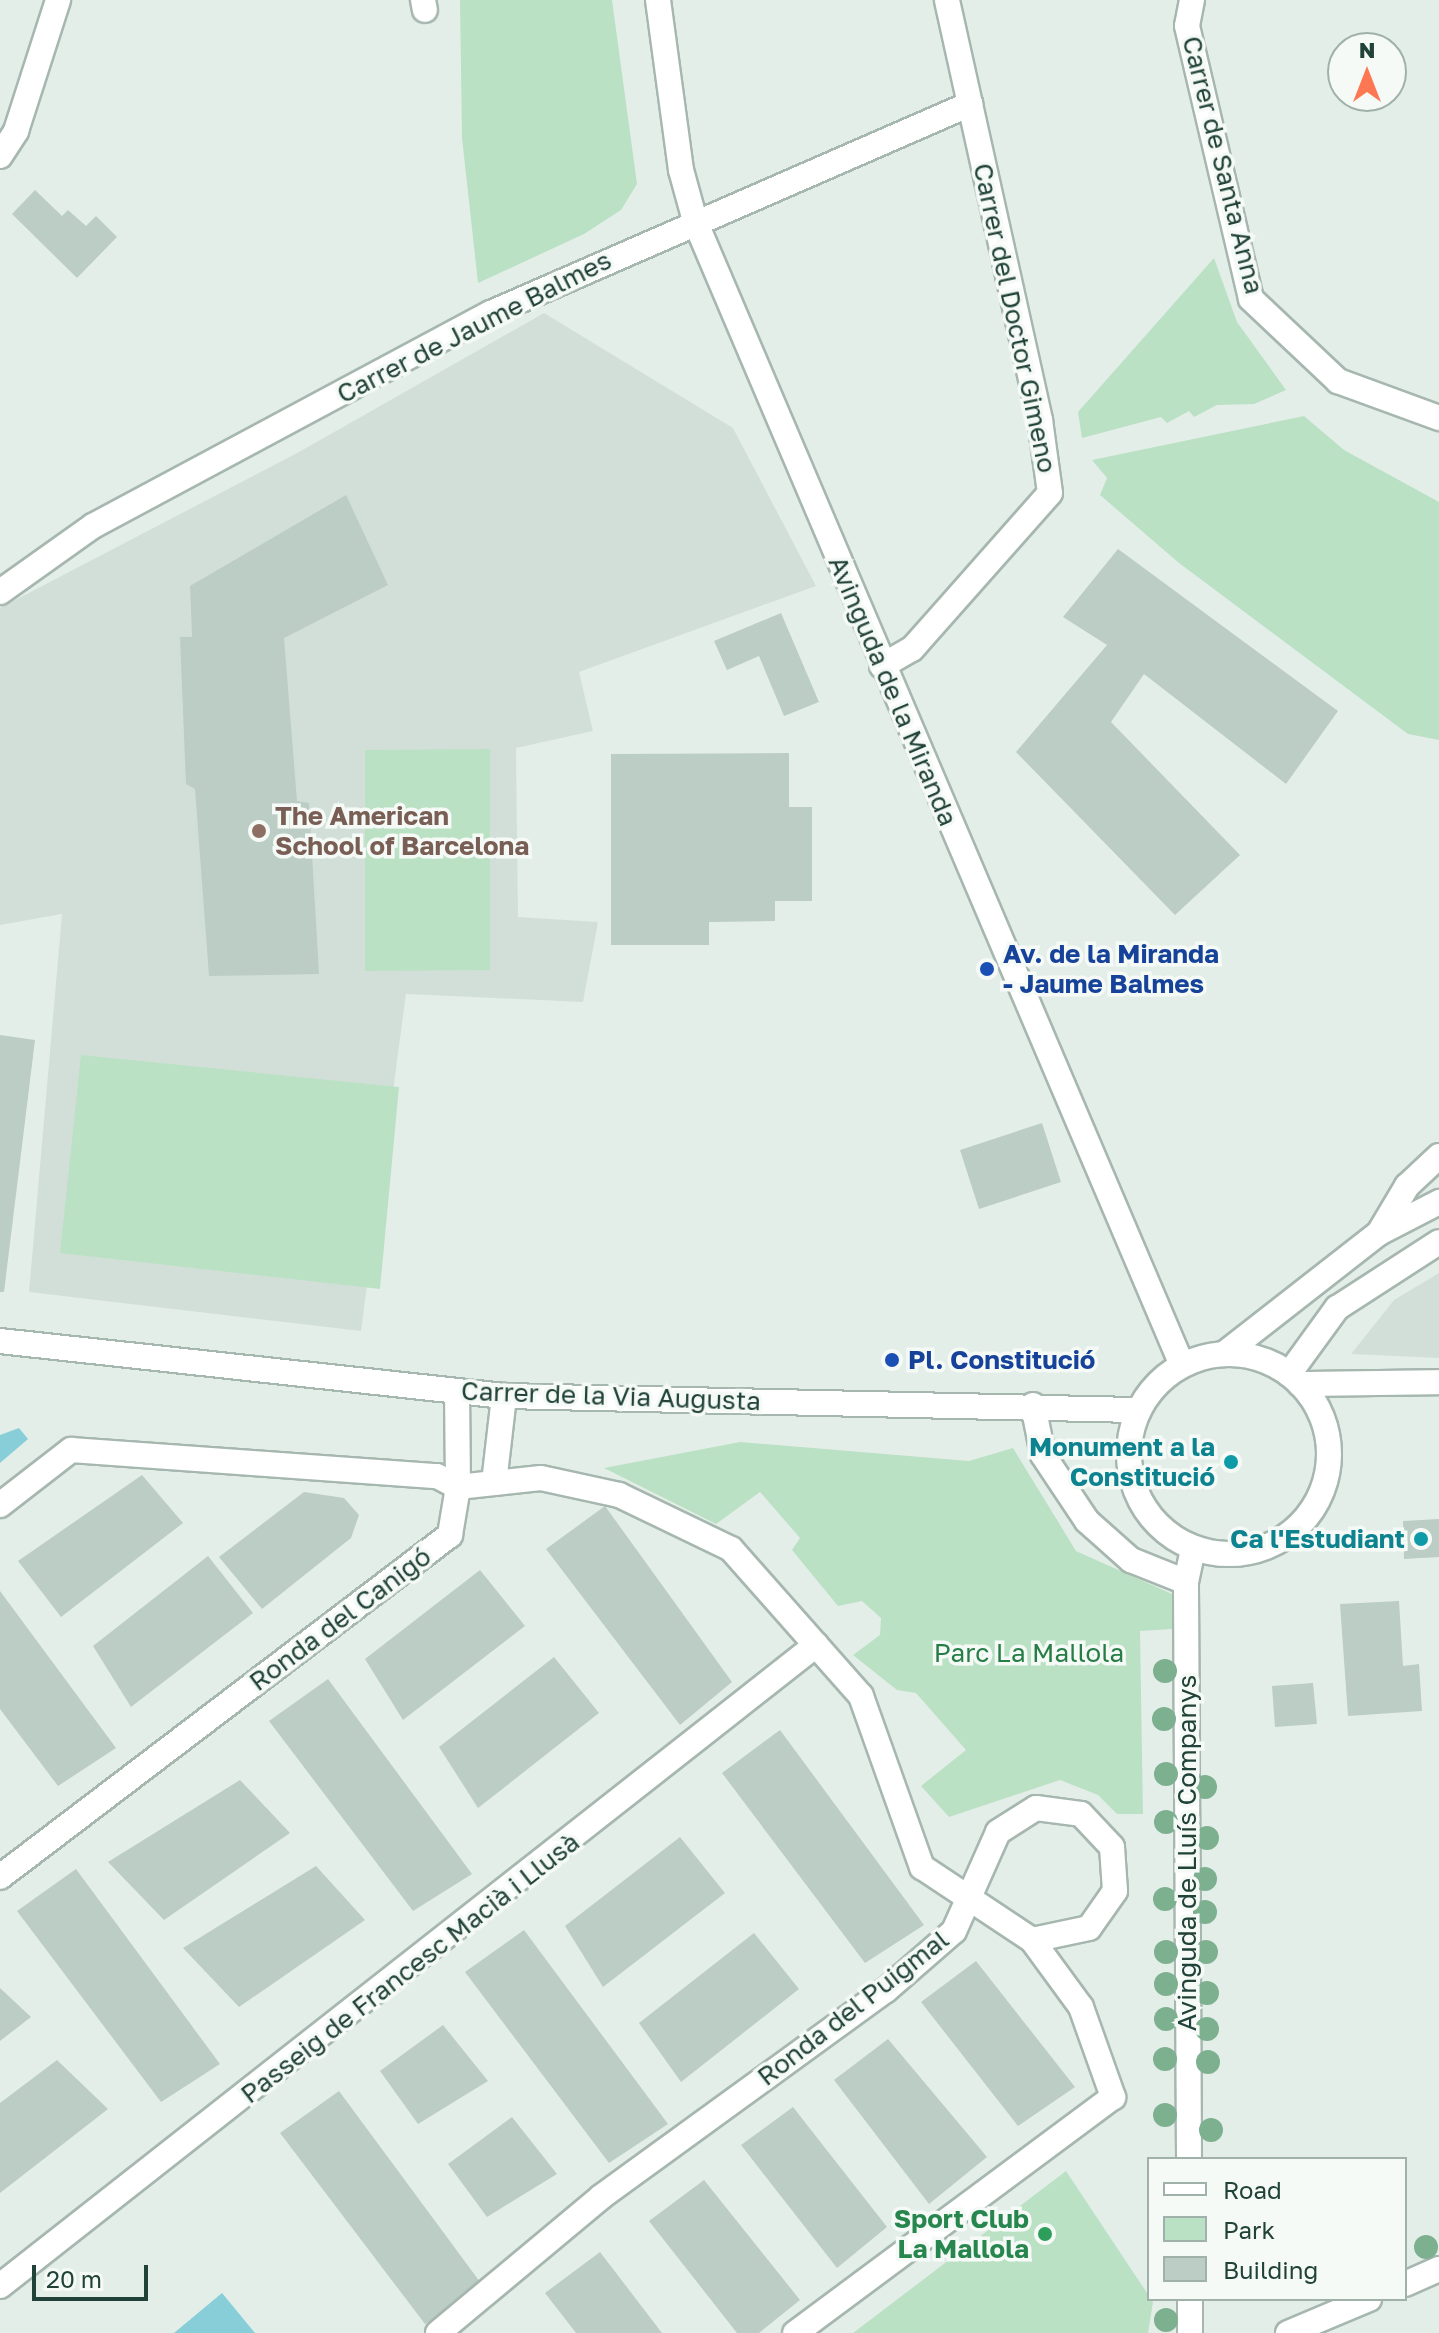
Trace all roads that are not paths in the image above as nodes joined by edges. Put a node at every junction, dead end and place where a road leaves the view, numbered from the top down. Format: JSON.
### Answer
{"nodes":[{"id":1,"x":58,"y":0,"type":"edge"},
{"id":2,"x":658,"y":0,"type":"edge"},
{"id":3,"x":947,"y":0,"type":"edge"},
{"id":4,"x":1192,"y":0,"type":"edge"},
{"id":5,"x":970,"y":104,"type":"junction"},
{"id":6,"x":0,"y":156,"type":"edge"},
{"id":7,"x":695,"y":221,"type":"junction"},
{"id":8,"x":1439,"y":418,"type":"edge"},
{"id":9,"x":0,"y":592,"type":"edge"},
{"id":10,"x":882,"y":666,"type":"junction"},
{"id":11,"x":1439,"y":1156,"type":"edge"},
{"id":12,"x":1439,"y":1202,"type":"edge"},
{"id":13,"x":1379,"y":1233,"type":"junction"},
{"id":14,"x":1439,"y":1242,"type":"edge"},
{"id":15,"x":0,"y":1341,"type":"edge"},
{"id":16,"x":1224,"y":1354,"type":"junction"},
{"id":17,"x":1182,"y":1365,"type":"junction"},
{"id":18,"x":1295,"y":1379,"type":"junction"},
{"id":19,"x":1439,"y":1382,"type":"edge"},
{"id":20,"x":457,"y":1391,"type":"junction"},
{"id":21,"x":504,"y":1396,"type":"junction"},
{"id":22,"x":1033,"y":1405,"type":"junction"},
{"id":23,"x":1138,"y":1410,"type":"junction"},
{"id":24,"x":494,"y":1483,"type":"junction"},
{"id":25,"x":458,"y":1487,"type":"junction"},
{"id":26,"x":0,"y":1505,"type":"edge"},
{"id":27,"x":1193,"y":1548,"type":"junction"},
{"id":28,"x":1186,"y":1582,"type":"junction"},
{"id":29,"x":816,"y":1645,"type":"junction"},
{"id":30,"x":0,"y":1877,"type":"edge"},
{"id":31,"x":970,"y":1896,"type":"junction"},
{"id":32,"x":1032,"y":1940,"type":"junction"},
{"id":33,"x":1189,"y":2157,"type":"edge"},
{"id":34,"x":1439,"y":2269,"type":"edge"},
{"id":35,"x":1407,"y":2283,"type":"edge"},
{"id":36,"x":0,"y":2286,"type":"edge"},
{"id":37,"x":1190,"y":2301,"type":"edge"},
{"id":38,"x":1364,"y":2301,"type":"edge"},
{"id":39,"x":438,"y":2333,"type":"edge"},
{"id":40,"x":795,"y":2333,"type":"edge"},
{"id":41,"x":1190,"y":2333,"type":"edge"},
{"id":42,"x":1288,"y":2333,"type":"edge"}],
"edges":[{"from":1,"to":6,"type":"street"},
{"from":2,"to":7,"type":"street","name":"Avinguda de la Miranda"},
{"from":3,"to":5,"type":"street","name":"Carrer del Doctor Gimeno"},
{"from":4,"to":8,"type":"street","name":"Carrer de Santa Anna"},
{"from":5,"to":7,"type":"street","name":"Carrer de Jaume Balmes"},
{"from":5,"to":10,"type":"street","name":"Carrer del Doctor Gimeno"},
{"from":7,"to":9,"type":"street","name":"Carrer de Jaume Balmes"},
{"from":7,"to":10,"type":"street","name":"Avinguda de la Miranda"},
{"from":10,"to":17,"type":"street","name":"Avinguda de la Miranda"},
{"from":11,"to":13,"type":"street"},
{"from":12,"to":13,"type":"street"},
{"from":13,"to":16,"type":"street"},
{"from":14,"to":18,"type":"street"},
{"from":15,"to":20,"type":"street","name":"Carrer de la Via Augusta"},
{"from":16,"to":17,"type":"street"},
{"from":16,"to":18,"type":"street"},
{"from":17,"to":23,"type":"street"},
{"from":18,"to":19,"type":"street"},
{"from":18,"to":27,"type":"street"},
{"from":20,"to":21,"type":"street","name":"Carrer de la Via Augusta"},
{"from":20,"to":25,"type":"street","name":"Ronda del Canigó"},
{"from":21,"to":22,"type":"street","name":"Carrer de la Via Augusta"},
{"from":21,"to":24,"type":"street"},
{"from":22,"to":23,"type":"street","name":"Carrer de la Via Augusta"},
{"from":22,"to":28,"type":"street"},
{"from":23,"to":27,"type":"street"},
{"from":24,"to":25,"type":"street"},
{"from":24,"to":29,"type":"street"},
{"from":25,"to":26,"type":"street"},
{"from":25,"to":30,"type":"street","name":"Ronda del Canigó"},
{"from":27,"to":28,"type":"street","name":"Avinguda de Lluís Companys"},
{"from":28,"to":33,"type":"street","name":"Avinguda de Lluís Companys"},
{"from":29,"to":31,"type":"street"},
{"from":29,"to":36,"type":"street","name":"Passeig de Francesc Macià i Llusà"},
{"from":31,"to":32,"type":"street"},
{"from":31,"to":32,"type":"street"},
{"from":31,"to":39,"type":"street","name":"Ronda del Puigmal"},
{"from":32,"to":40,"type":"street"},
{"from":34,"to":35,"type":"street"},
{"from":37,"to":41,"type":"street"},
{"from":38,"to":42,"type":"street"}]}
